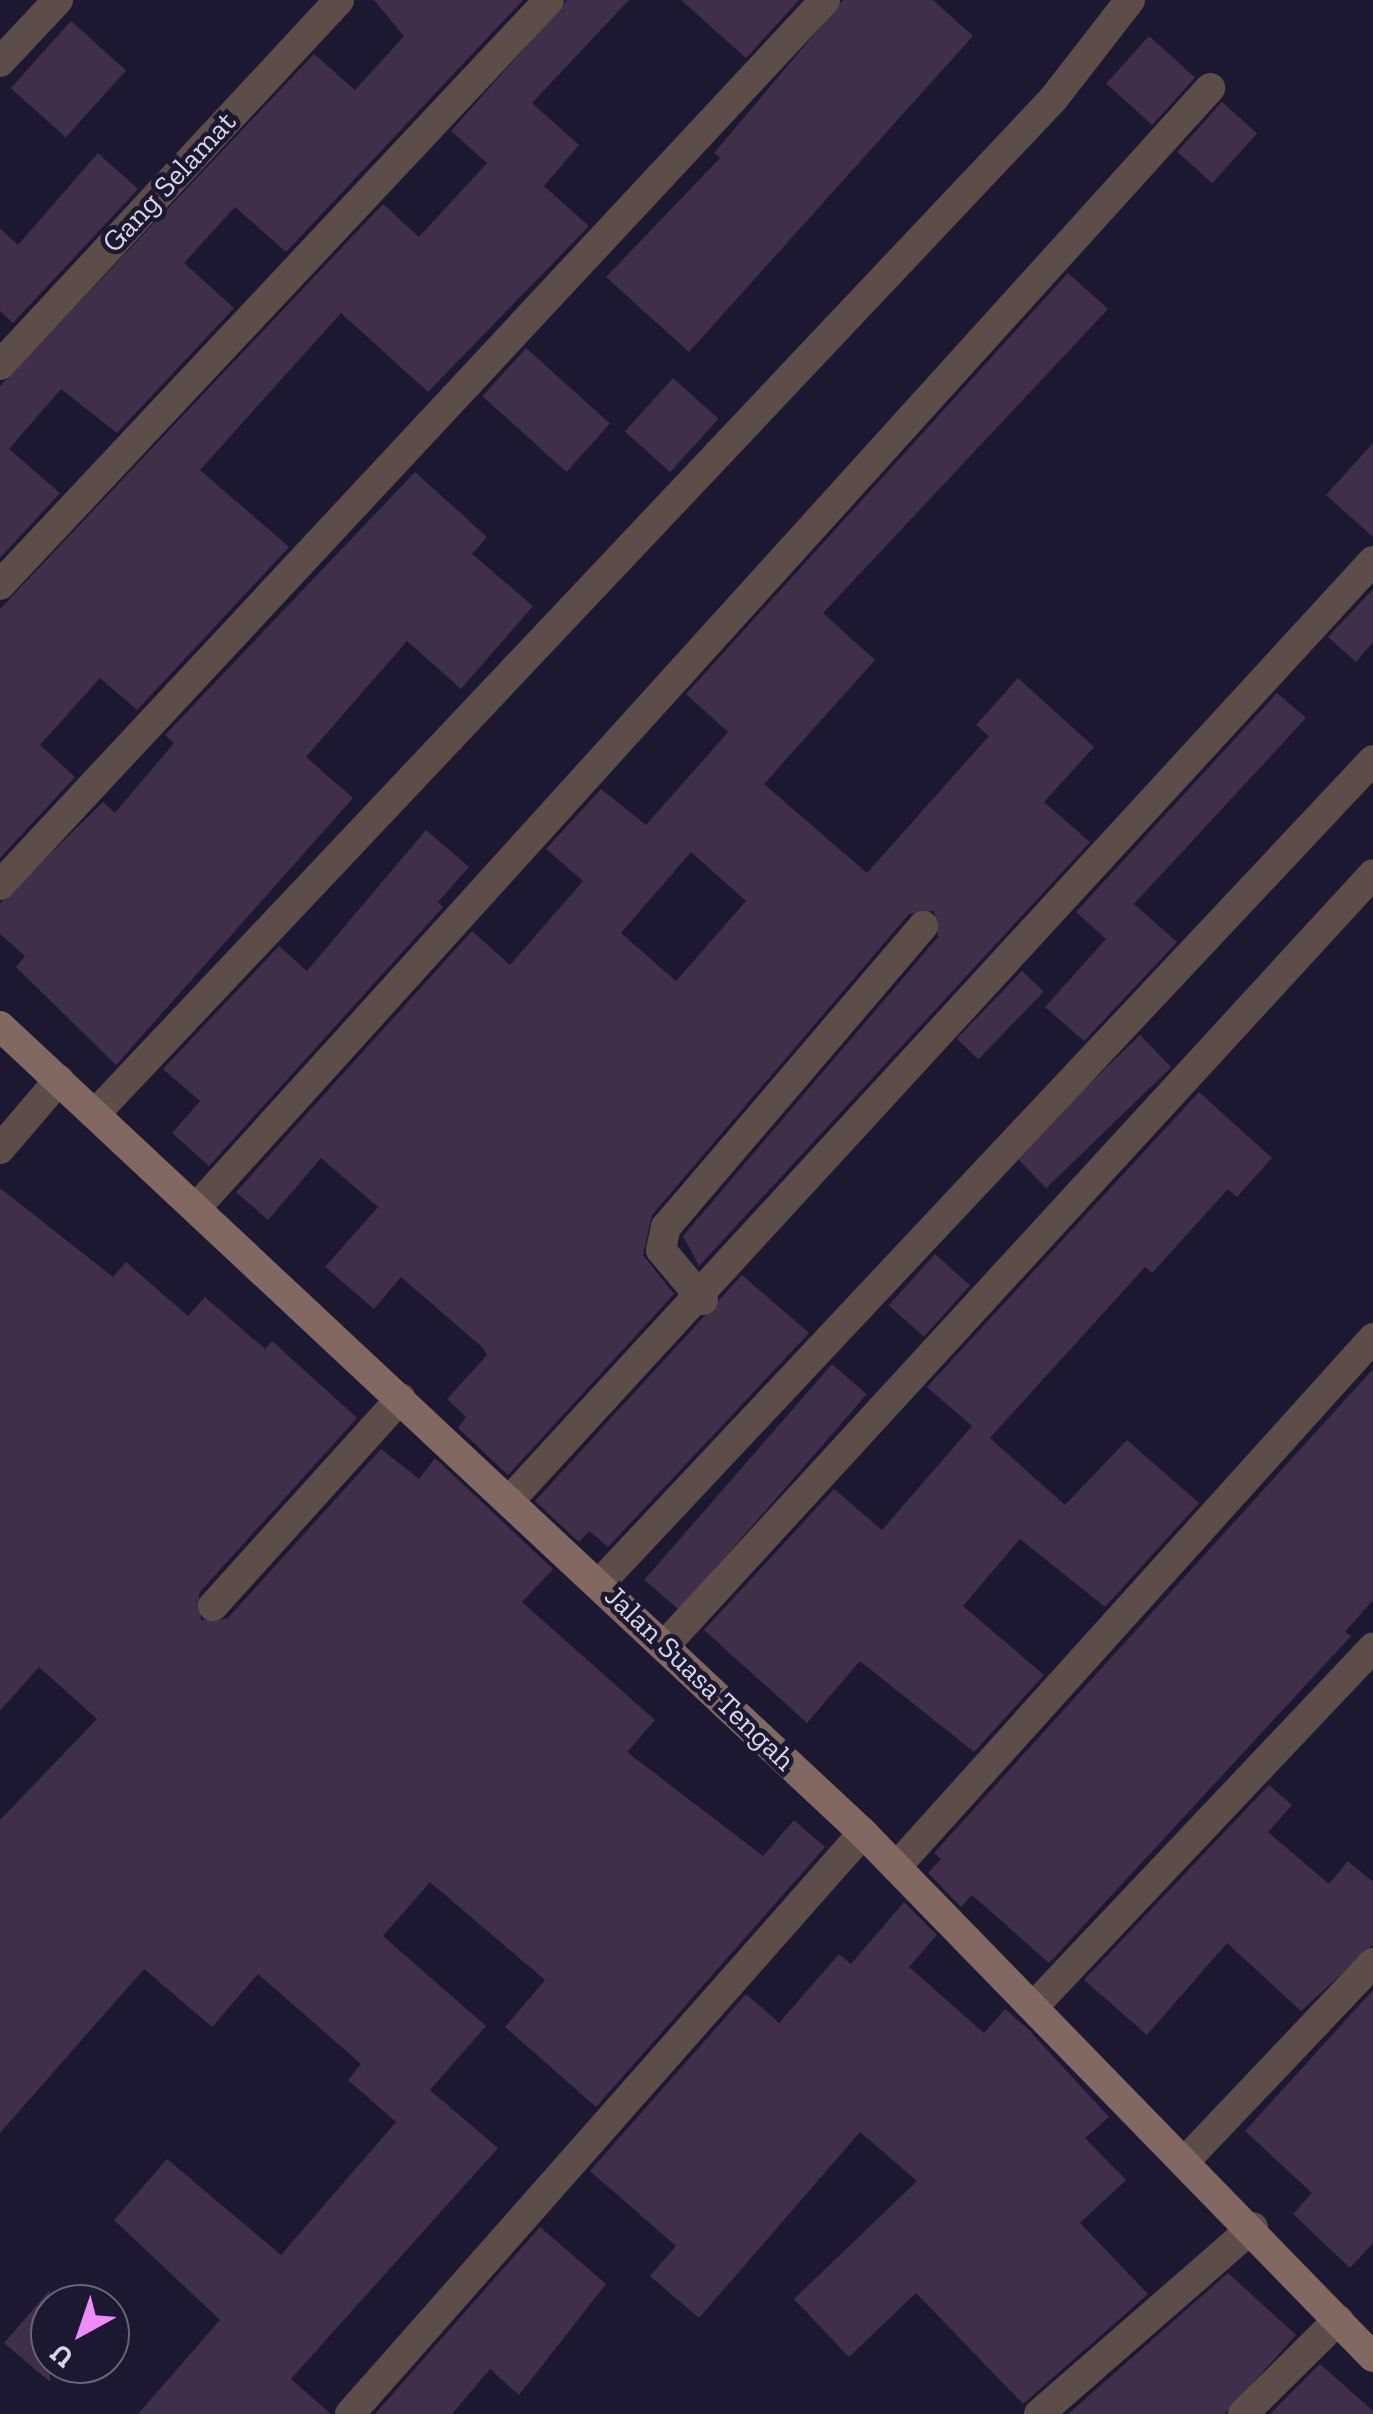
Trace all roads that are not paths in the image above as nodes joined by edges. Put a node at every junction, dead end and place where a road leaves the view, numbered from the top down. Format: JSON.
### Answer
{"nodes":[{"id":1,"x":58,"y":0,"type":"edge"},
{"id":2,"x":339,"y":0,"type":"edge"},
{"id":3,"x":549,"y":0,"type":"edge"},
{"id":4,"x":825,"y":0,"type":"edge"},
{"id":5,"x":1130,"y":0,"type":"edge"},
{"id":6,"x":0,"y":62,"type":"edge"},
{"id":7,"x":1210,"y":88,"type":"dead end"},
{"id":8,"x":0,"y":365,"type":"edge"},
{"id":9,"x":1373,"y":560,"type":"edge"},
{"id":10,"x":0,"y":585,"type":"edge"},
{"id":11,"x":1373,"y":760,"type":"edge"},
{"id":12,"x":1373,"y":874,"type":"edge"},
{"id":13,"x":0,"y":885,"type":"edge"},
{"id":14,"x":923,"y":926,"type":"dead end"},
{"id":15,"x":0,"y":1026,"type":"edge"},
{"id":16,"x":59,"y":1080,"type":"junction"},
{"id":17,"x":95,"y":1114,"type":"junction"},
{"id":18,"x":0,"y":1149,"type":"edge"},
{"id":19,"x":196,"y":1208,"type":"junction"},
{"id":20,"x":702,"y":1300,"type":"junction"},
{"id":21,"x":1373,"y":1338,"type":"edge"},
{"id":22,"x":401,"y":1398,"type":"junction"},
{"id":23,"x":511,"y":1500,"type":"junction"},
{"id":24,"x":600,"y":1583,"type":"junction"},
{"id":25,"x":213,"y":1606,"type":"dead end"},
{"id":26,"x":666,"y":1644,"type":"junction"},
{"id":27,"x":1373,"y":1648,"type":"edge"},
{"id":28,"x":863,"y":1833,"type":"junction"},
{"id":29,"x":897,"y":1866,"type":"junction"},
{"id":30,"x":1373,"y":1964,"type":"edge"},
{"id":31,"x":1035,"y":2005,"type":"junction"},
{"id":32,"x":1188,"y":2158,"type":"junction"},
{"id":33,"x":1253,"y":2227,"type":"junction"},
{"id":34,"x":1338,"y":2320,"type":"junction"},
{"id":35,"x":1373,"y":2357,"type":"edge"},
{"id":36,"x":350,"y":2414,"type":"edge"},
{"id":37,"x":1039,"y":2414,"type":"edge"},
{"id":38,"x":1243,"y":2414,"type":"edge"}],
"edges":[{"from":1,"to":6,"type":"street"},
{"from":2,"to":8,"type":"street","name":"Gang Selamat"},
{"from":3,"to":10,"type":"street"},
{"from":4,"to":13,"type":"street"},
{"from":5,"to":17,"type":"street"},
{"from":7,"to":19,"type":"street"},
{"from":9,"to":20,"type":"street"},
{"from":11,"to":24,"type":"street"},
{"from":12,"to":26,"type":"street"},
{"from":14,"to":20,"type":"street"},
{"from":15,"to":16,"type":"street","name":"Jalan Suasa Tengah"},
{"from":16,"to":17,"type":"street","name":"Jalan Suasa Tengah"},
{"from":16,"to":18,"type":"street"},
{"from":17,"to":19,"type":"street","name":"Jalan Suasa Tengah"},
{"from":19,"to":22,"type":"street","name":"Jalan Suasa Tengah"},
{"from":20,"to":23,"type":"street"},
{"from":21,"to":29,"type":"street"},
{"from":22,"to":23,"type":"street","name":"Jalan Suasa Tengah"},
{"from":22,"to":25,"type":"street"},
{"from":23,"to":24,"type":"street","name":"Jalan Suasa Tengah"},
{"from":24,"to":26,"type":"street","name":"Jalan Suasa Tengah"},
{"from":26,"to":28,"type":"street","name":"Jalan Suasa Tengah"},
{"from":27,"to":31,"type":"street"},
{"from":28,"to":29,"type":"street","name":"Jalan Suasa Tengah"},
{"from":28,"to":36,"type":"street"},
{"from":29,"to":31,"type":"street","name":"Jalan Suasa Tengah"},
{"from":30,"to":32,"type":"street"},
{"from":31,"to":32,"type":"street","name":"Jalan Suasa Tengah"},
{"from":32,"to":33,"type":"street","name":"Jalan Suasa Tengah"},
{"from":33,"to":34,"type":"street","name":"Jalan Suasa Tengah"},
{"from":33,"to":37,"type":"street"},
{"from":34,"to":35,"type":"street","name":"Jalan Suasa Tengah"},
{"from":34,"to":38,"type":"street"}]}
